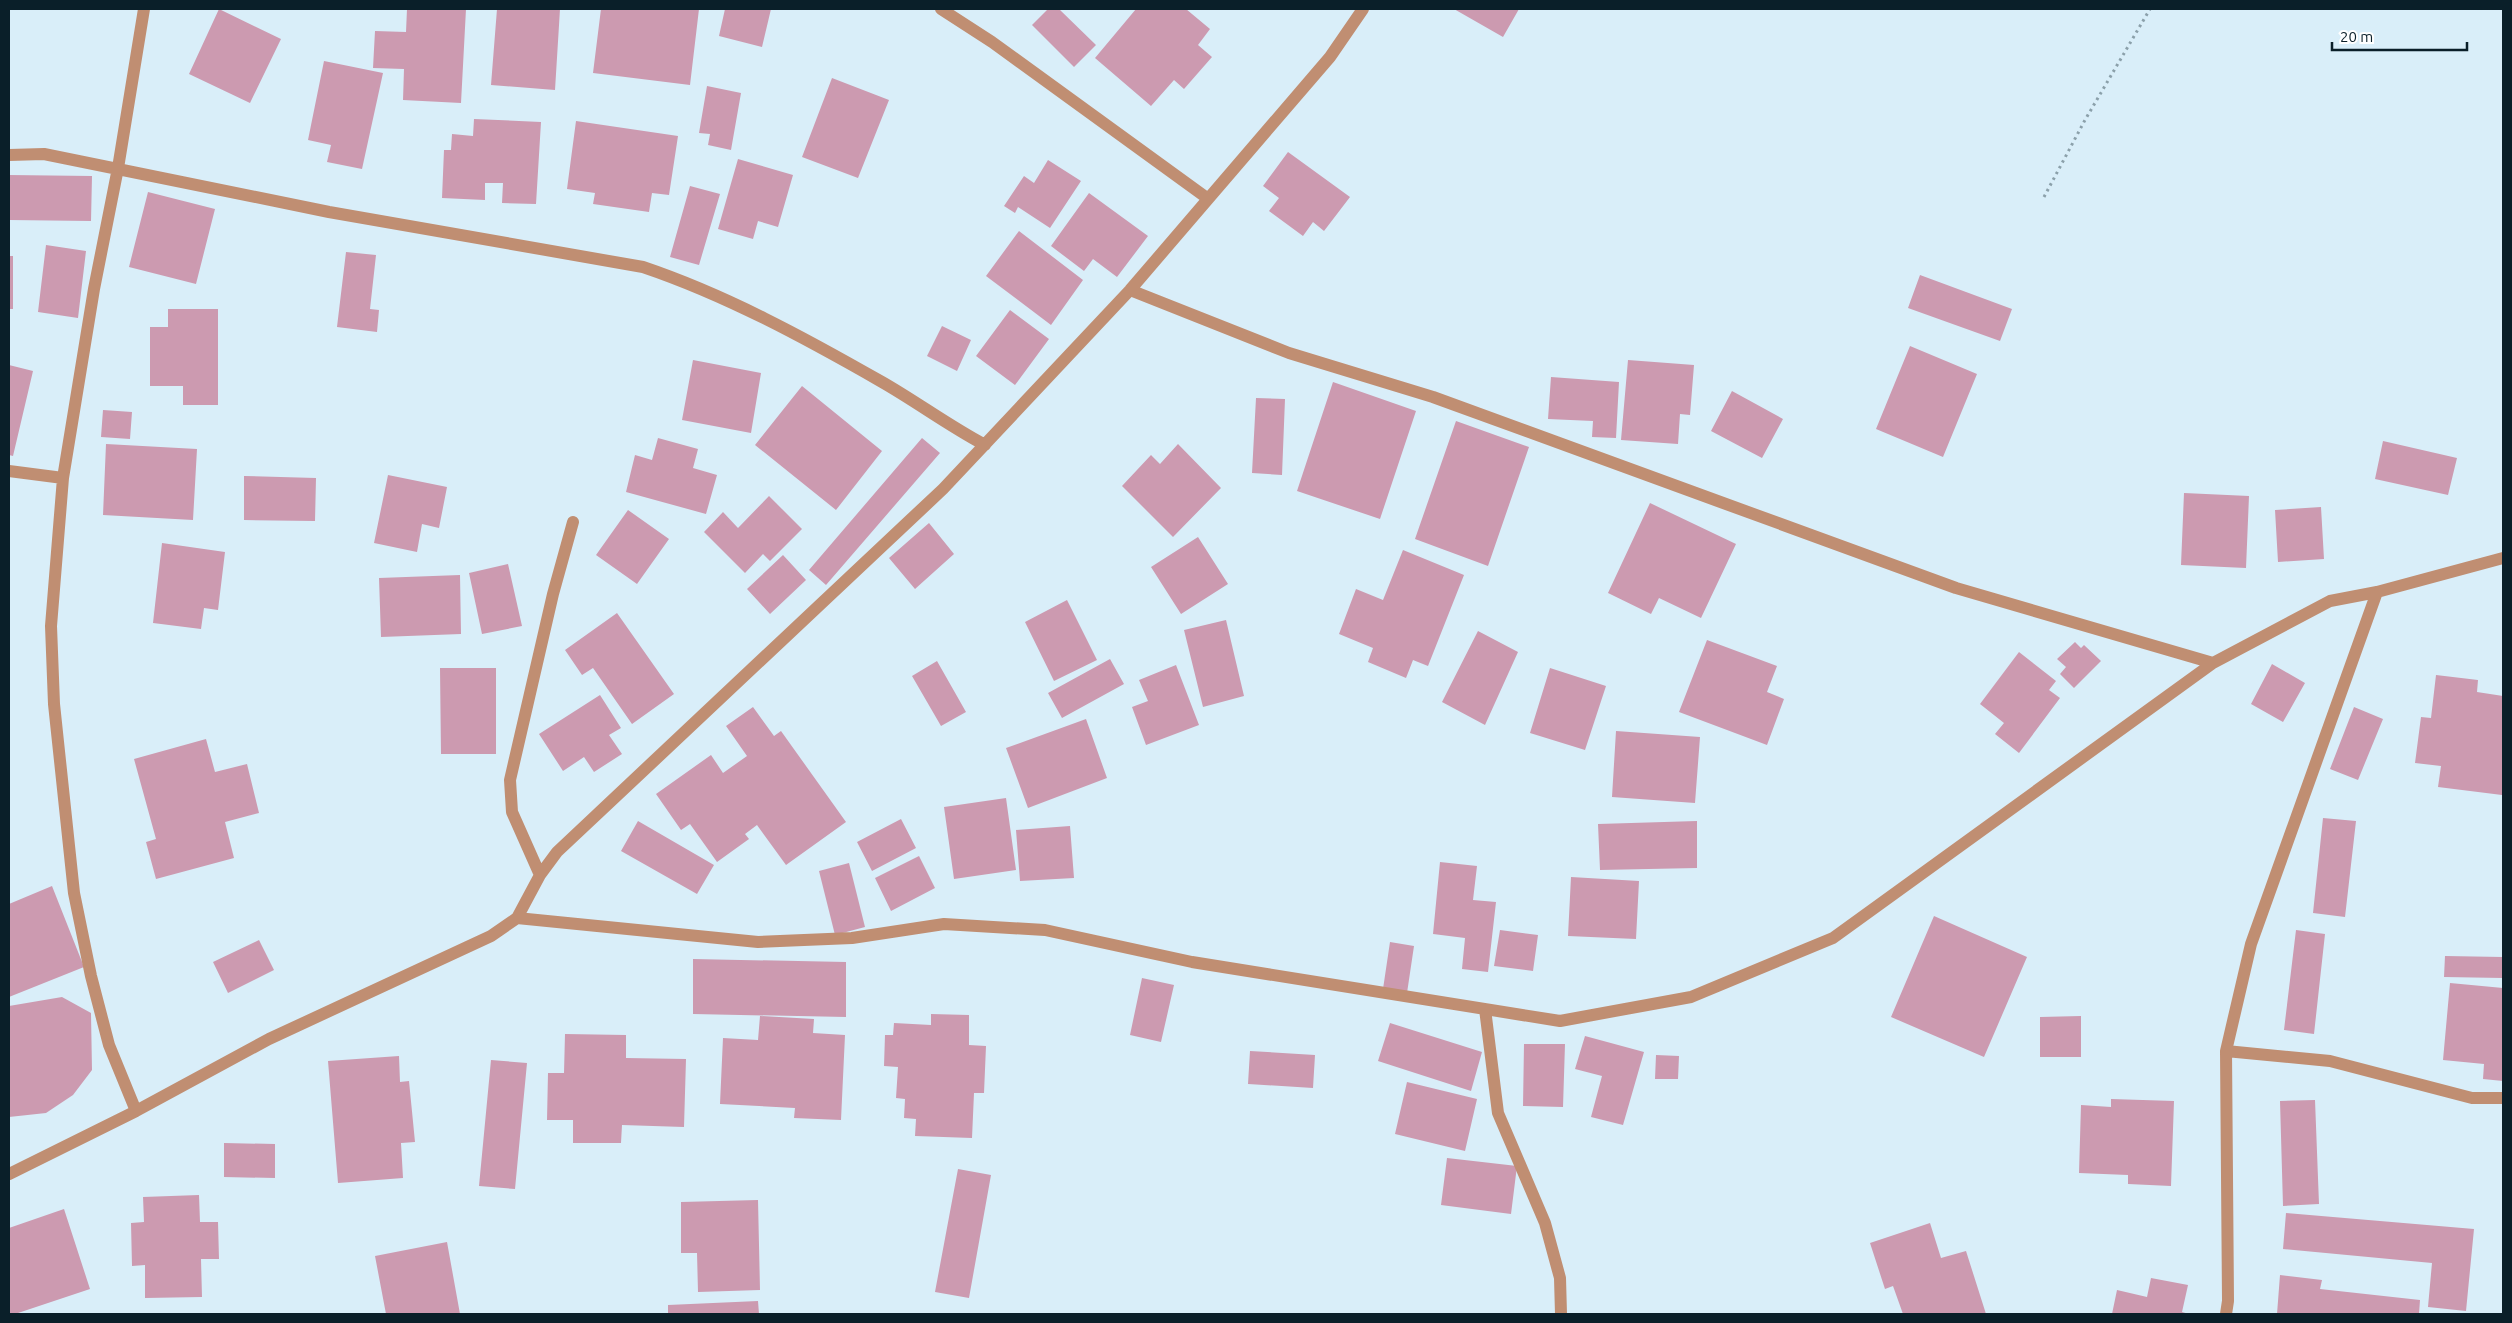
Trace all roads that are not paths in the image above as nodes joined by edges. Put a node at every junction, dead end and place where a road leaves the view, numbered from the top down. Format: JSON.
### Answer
{"nodes":[{"id":1,"x":144,"y":9,"type":"edge"},
{"id":2,"x":941,"y":9,"type":"edge"},
{"id":3,"x":1363,"y":9,"type":"edge"},
{"id":4,"x":9,"y":155,"type":"edge"},
{"id":5,"x":118,"y":168,"type":"junction"},
{"id":6,"x":1207,"y":198,"type":"junction"},
{"id":7,"x":1130,"y":290,"type":"junction"},
{"id":8,"x":985,"y":445,"type":"junction"},
{"id":9,"x":9,"y":471,"type":"edge"},
{"id":10,"x":63,"y":478,"type":"junction"},
{"id":11,"x":573,"y":522,"type":"dead end"},
{"id":12,"x":2503,"y":558,"type":"edge"},
{"id":13,"x":2378,"y":592,"type":"junction"},
{"id":14,"x":2213,"y":663,"type":"junction"},
{"id":15,"x":540,"y":875,"type":"junction"},
{"id":16,"x":517,"y":918,"type":"junction"},
{"id":17,"x":1486,"y":1009,"type":"junction"},
{"id":18,"x":2226,"y":1051,"type":"junction"},
{"id":19,"x":2503,"y":1098,"type":"edge"},
{"id":20,"x":136,"y":1111,"type":"junction"},
{"id":21,"x":9,"y":1174,"type":"edge"},
{"id":22,"x":1561,"y":1314,"type":"edge"},
{"id":23,"x":2226,"y":1314,"type":"edge"}],
"edges":[{"from":1,"to":5,"type":"street"},
{"from":2,"to":6,"type":"street"},
{"from":3,"to":6,"type":"street"},
{"from":4,"to":5,"type":"street"},
{"from":5,"to":8,"type":"street"},
{"from":5,"to":10,"type":"street"},
{"from":6,"to":7,"type":"street"},
{"from":7,"to":8,"type":"street"},
{"from":7,"to":14,"type":"street"},
{"from":8,"to":15,"type":"street"},
{"from":9,"to":10,"type":"street"},
{"from":10,"to":20,"type":"street"},
{"from":11,"to":15,"type":"street"},
{"from":12,"to":13,"type":"street"},
{"from":13,"to":14,"type":"street"},
{"from":13,"to":18,"type":"street"},
{"from":14,"to":17,"type":"street"},
{"from":15,"to":16,"type":"street"},
{"from":16,"to":17,"type":"street"},
{"from":16,"to":20,"type":"street"},
{"from":17,"to":22,"type":"street"},
{"from":18,"to":19,"type":"street"},
{"from":18,"to":23,"type":"street"},
{"from":20,"to":21,"type":"street"}]}
